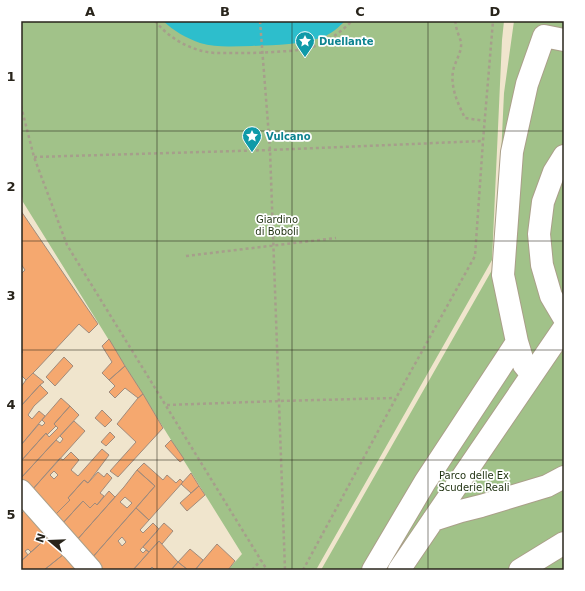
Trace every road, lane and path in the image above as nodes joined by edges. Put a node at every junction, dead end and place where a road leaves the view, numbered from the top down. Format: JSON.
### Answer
{"nodes":[{"id":1,"x":154,"y":21,"type":"edge"},
{"id":2,"x":260,"y":21,"type":"edge"},
{"id":3,"x":352,"y":21,"type":"edge"},
{"id":4,"x":455,"y":21,"type":"edge"},
{"id":5,"x":493,"y":21,"type":"edge"},
{"id":6,"x":550,"y":32,"type":"edge"},
{"id":7,"x":262,"y":53,"type":"junction"},
{"id":8,"x":21,"y":106,"type":"edge"},
{"id":9,"x":485,"y":121,"type":"junction"},
{"id":10,"x":483,"y":141,"type":"junction"},
{"id":11,"x":270,"y":150,"type":"junction"},
{"id":12,"x":564,"y":156,"type":"edge"},
{"id":13,"x":34,"y":158,"type":"junction"},
{"id":14,"x":336,"y":238,"type":"dead end"},
{"id":15,"x":273,"y":245,"type":"junction"},
{"id":16,"x":186,"y":256,"type":"dead end"},
{"id":17,"x":564,"y":318,"type":"edge"},
{"id":18,"x":564,"y":328,"type":"edge"},
{"id":19,"x":517,"y":342,"type":"junction"},
{"id":20,"x":532,"y":375,"type":"junction"},
{"id":21,"x":396,"y":398,"type":"junction"},
{"id":22,"x":279,"y":401,"type":"junction"},
{"id":23,"x":167,"y":406,"type":"junction"},
{"id":24,"x":564,"y":477,"type":"edge"},
{"id":25,"x":21,"y":491,"type":"edge"},
{"id":26,"x":433,"y":520,"type":"junction"},
{"id":27,"x":564,"y":543,"type":"edge"},
{"id":28,"x":261,"y":560,"type":"junction"},
{"id":29,"x":91,"y":570,"type":"edge"},
{"id":30,"x":252,"y":570,"type":"edge"},
{"id":31,"x":267,"y":570,"type":"edge"},
{"id":32,"x":286,"y":570,"type":"edge"},
{"id":33,"x":303,"y":570,"type":"edge"},
{"id":34,"x":373,"y":570,"type":"edge"},
{"id":35,"x":399,"y":570,"type":"edge"},
{"id":36,"x":520,"y":570,"type":"edge"}],
"edges":[{"from":1,"to":7,"type":"path"},
{"from":2,"to":7,"type":"path"},
{"from":3,"to":7,"type":"path"},
{"from":4,"to":9,"type":"path"},
{"from":5,"to":9,"type":"path"},
{"from":6,"to":19,"type":"street"},
{"from":7,"to":11,"type":"path"},
{"from":8,"to":13,"type":"path"},
{"from":9,"to":10,"type":"path"},
{"from":10,"to":11,"type":"path"},
{"from":10,"to":21,"type":"path"},
{"from":11,"to":13,"type":"path"},
{"from":11,"to":15,"type":"path"},
{"from":12,"to":17,"type":"street"},
{"from":13,"to":23,"type":"path"},
{"from":14,"to":15,"type":"path"},
{"from":15,"to":16,"type":"path"},
{"from":15,"to":22,"type":"path"},
{"from":18,"to":20,"type":"street"},
{"from":19,"to":20,"type":"street"},
{"from":19,"to":34,"type":"street"},
{"from":20,"to":26,"type":"street"},
{"from":21,"to":22,"type":"path"},
{"from":21,"to":33,"type":"path"},
{"from":22,"to":23,"type":"path"},
{"from":22,"to":32,"type":"path"},
{"from":23,"to":28,"type":"path"},
{"from":24,"to":26,"type":"street"},
{"from":25,"to":29,"type":"street"},
{"from":26,"to":35,"type":"street"},
{"from":27,"to":36,"type":"street"},
{"from":28,"to":30,"type":"path"},
{"from":28,"to":31,"type":"path"}]}
